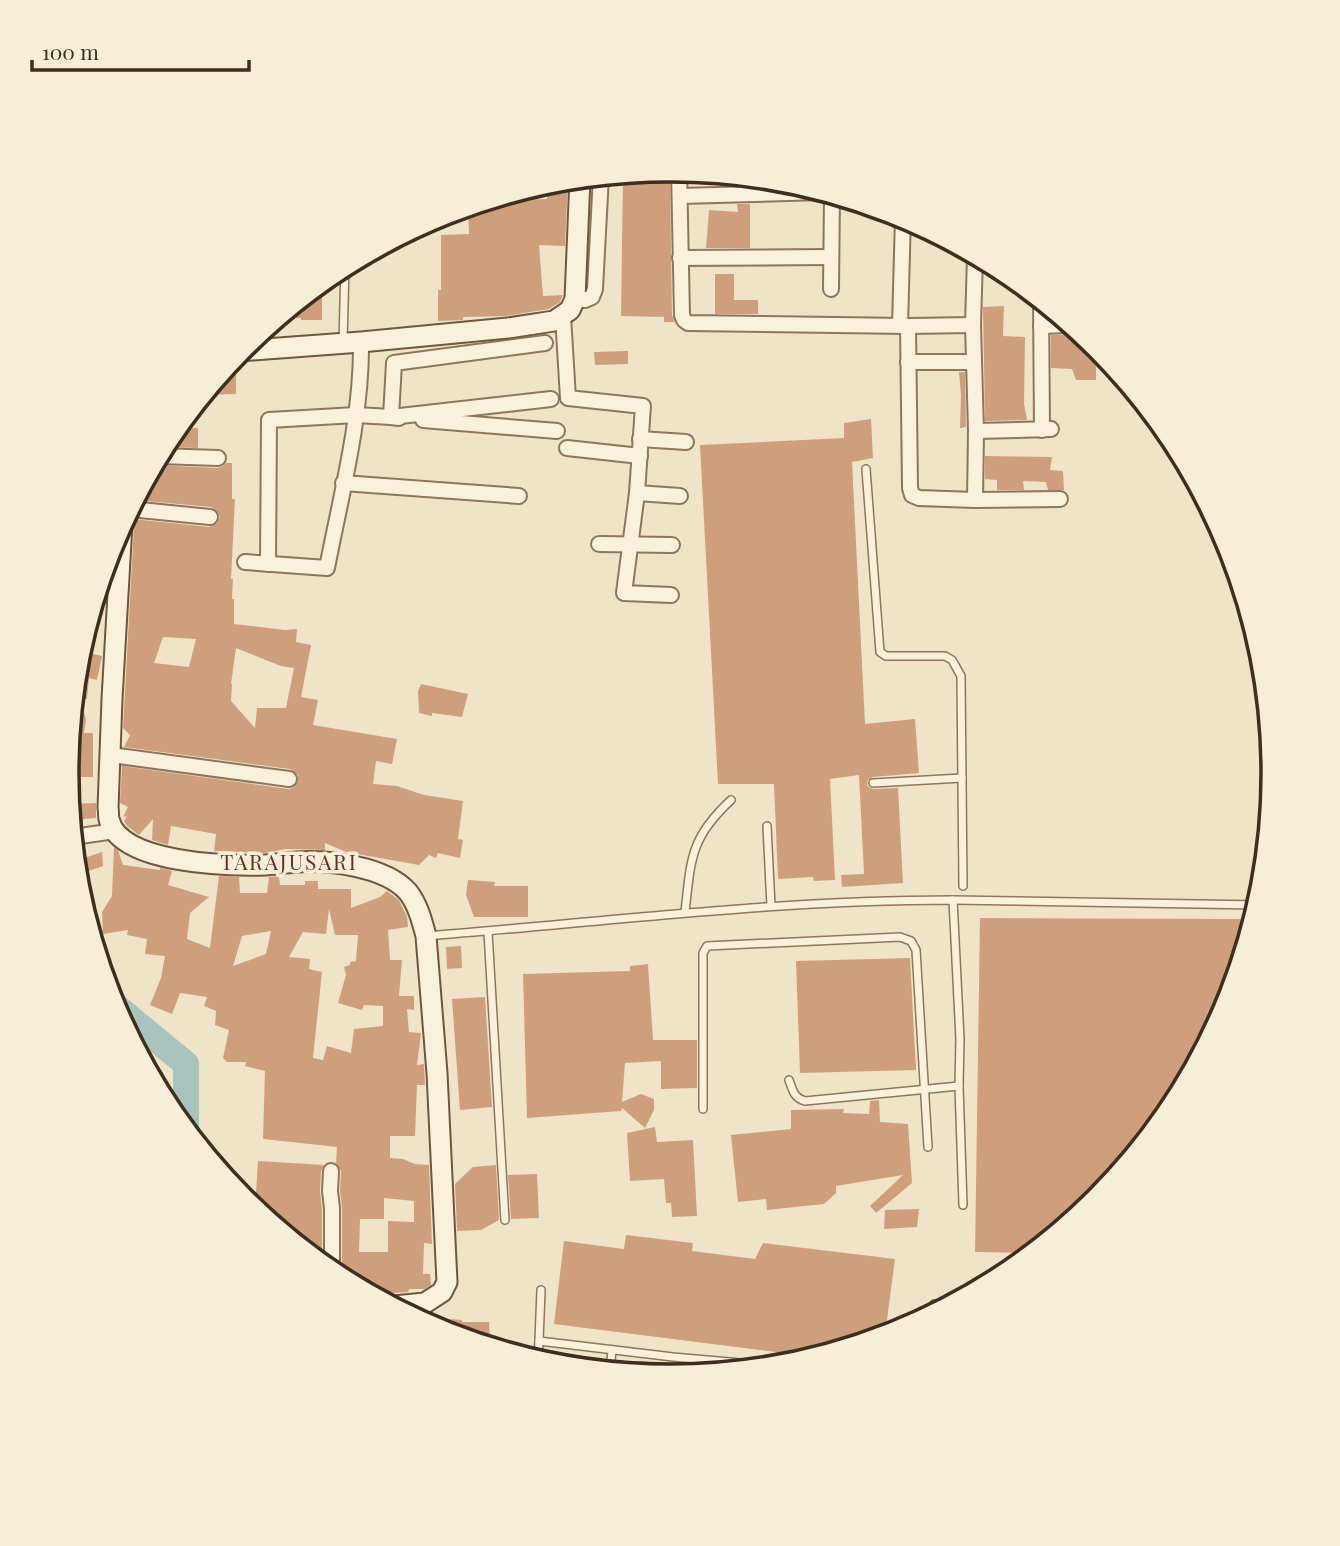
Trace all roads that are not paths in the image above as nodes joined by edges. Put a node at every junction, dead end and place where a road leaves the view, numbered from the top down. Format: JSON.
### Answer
{"nodes":[{"id":1,"x":679,"y":182,"type":"edge"},
{"id":2,"x":600,"y":186,"type":"edge"},
{"id":3,"x":579,"y":189,"type":"edge"},
{"id":4,"x":785,"y":193,"type":"edge"},
{"id":5,"x":680,"y":196,"type":"junction"},
{"id":6,"x":832,"y":205,"type":"edge"},
{"id":7,"x":903,"y":230,"type":"edge"},
{"id":8,"x":831,"y":257,"type":"junction"},
{"id":9,"x":680,"y":258,"type":"junction"},
{"id":10,"x":976,"y":267,"type":"edge"},
{"id":11,"x":346,"y":278,"type":"edge"},
{"id":12,"x":831,"y":289,"type":"dead end"},
{"id":13,"x":569,"y":307,"type":"junction"},
{"id":14,"x":1041,"y":313,"type":"edge"},
{"id":15,"x":973,"y":325,"type":"junction"},
{"id":16,"x":1057,"y":325,"type":"edge"},
{"id":17,"x":904,"y":326,"type":"junction"},
{"id":18,"x":1041,"y":326,"type":"junction"},
{"id":19,"x":352,"y":343,"type":"junction"},
{"id":20,"x":544,"y":343,"type":"dead end"},
{"id":21,"x":258,"y":350,"type":"edge"},
{"id":22,"x":908,"y":362,"type":"junction"},
{"id":23,"x":974,"y":362,"type":"junction"},
{"id":24,"x":551,"y":399,"type":"dead end"},
{"id":25,"x":356,"y":415,"type":"junction"},
{"id":26,"x":391,"y":417,"type":"junction"},
{"id":27,"x":557,"y":430,"type":"dead end"},
{"id":28,"x":975,"y":431,"type":"junction"},
{"id":29,"x":640,"y":439,"type":"junction"},
{"id":30,"x":686,"y":442,"type":"dead end"},
{"id":31,"x":567,"y":448,"type":"dead end"},
{"id":32,"x":171,"y":456,"type":"edge"},
{"id":33,"x":640,"y":456,"type":"junction"},
{"id":34,"x":218,"y":458,"type":"dead end"},
{"id":35,"x":866,"y":469,"type":"dead end"},
{"id":36,"x":343,"y":483,"type":"junction"},
{"id":37,"x":637,"y":493,"type":"junction"},
{"id":38,"x":519,"y":496,"type":"dead end"},
{"id":39,"x":680,"y":496,"type":"dead end"},
{"id":40,"x":1060,"y":499,"type":"dead end"},
{"id":41,"x":975,"y":500,"type":"junction"},
{"id":42,"x":141,"y":510,"type":"edge"},
{"id":43,"x":210,"y":517,"type":"dead end"},
{"id":44,"x":599,"y":544,"type":"dead end"},
{"id":45,"x":629,"y":544,"type":"junction"},
{"id":46,"x":672,"y":545,"type":"dead end"},
{"id":47,"x":119,"y":560,"type":"edge"},
{"id":48,"x":245,"y":562,"type":"dead end"},
{"id":49,"x":268,"y":564,"type":"junction"},
{"id":50,"x":671,"y":595,"type":"dead end"},
{"id":51,"x":111,"y":755,"type":"junction"},
{"id":52,"x":962,"y":778,"type":"junction"},
{"id":53,"x":289,"y":779,"type":"dead end"},
{"id":54,"x":873,"y":783,"type":"dead end"},
{"id":55,"x":731,"y":800,"type":"dead end"},
{"id":56,"x":767,"y":826,"type":"dead end"},
{"id":57,"x":115,"y":831,"type":"junction"},
{"id":58,"x":83,"y":836,"type":"edge"},
{"id":59,"x":963,"y":886,"type":"dead end"},
{"id":60,"x":953,"y":900,"type":"junction"},
{"id":61,"x":1246,"y":905,"type":"edge"},
{"id":62,"x":771,"y":906,"type":"junction"},
{"id":63,"x":685,"y":912,"type":"junction"},
{"id":64,"x":488,"y":932,"type":"junction"},
{"id":65,"x":426,"y":936,"type":"junction"},
{"id":66,"x":789,"y":1080,"type":"dead end"},
{"id":67,"x":959,"y":1086,"type":"junction"},
{"id":68,"x":924,"y":1089,"type":"junction"},
{"id":69,"x":703,"y":1109,"type":"dead end"},
{"id":70,"x":929,"y":1147,"type":"dead end"},
{"id":71,"x":331,"y":1171,"type":"dead end"},
{"id":72,"x":962,"y":1205,"type":"dead end"},
{"id":73,"x":505,"y":1220,"type":"dead end"},
{"id":74,"x":332,"y":1258,"type":"edge"},
{"id":75,"x":541,"y":1290,"type":"dead end"},
{"id":76,"x":411,"y":1304,"type":"edge"},
{"id":77,"x":540,"y":1341,"type":"junction"},
{"id":78,"x":539,"y":1349,"type":"edge"},
{"id":79,"x":612,"y":1350,"type":"junction"},
{"id":80,"x":611,"y":1361,"type":"edge"},
{"id":81,"x":726,"y":1361,"type":"edge"}],
"edges":[{"from":1,"to":5,"type":"street"},
{"from":2,"to":13,"type":"street"},
{"from":3,"to":13,"type":"street"},
{"from":4,"to":5,"type":"street"},
{"from":5,"to":9,"type":"street"},
{"from":6,"to":8,"type":"street"},
{"from":7,"to":17,"type":"street"},
{"from":8,"to":9,"type":"street"},
{"from":8,"to":12,"type":"street"},
{"from":9,"to":17,"type":"street"},
{"from":10,"to":15,"type":"street"},
{"from":11,"to":19,"type":"lane"},
{"from":13,"to":19,"type":"street"},
{"from":13,"to":29,"type":"street"},
{"from":14,"to":18,"type":"street"},
{"from":15,"to":17,"type":"street"},
{"from":15,"to":23,"type":"street"},
{"from":16,"to":18,"type":"street"},
{"from":17,"to":22,"type":"street"},
{"from":18,"to":28,"type":"street"},
{"from":19,"to":21,"type":"street"},
{"from":19,"to":25,"type":"street"},
{"from":20,"to":26,"type":"street"},
{"from":22,"to":23,"type":"street"},
{"from":22,"to":41,"type":"street"},
{"from":23,"to":28,"type":"street"},
{"from":24,"to":26,"type":"street"},
{"from":25,"to":26,"type":"street"},
{"from":25,"to":36,"type":"street"},
{"from":25,"to":49,"type":"street"},
{"from":26,"to":27,"type":"street"},
{"from":28,"to":41,"type":"street"},
{"from":29,"to":30,"type":"street"},
{"from":29,"to":33,"type":"street"},
{"from":31,"to":33,"type":"street"},
{"from":32,"to":34,"type":"street"},
{"from":33,"to":37,"type":"street"},
{"from":35,"to":52,"type":"lane"},
{"from":36,"to":38,"type":"street"},
{"from":36,"to":49,"type":"street"},
{"from":37,"to":39,"type":"street"},
{"from":37,"to":45,"type":"street"},
{"from":40,"to":41,"type":"street"},
{"from":42,"to":43,"type":"street"},
{"from":44,"to":45,"type":"street"},
{"from":45,"to":46,"type":"street"},
{"from":45,"to":50,"type":"street"},
{"from":47,"to":51,"type":"street"},
{"from":48,"to":49,"type":"street"},
{"from":51,"to":53,"type":"street"},
{"from":51,"to":57,"type":"street"},
{"from":52,"to":54,"type":"lane"},
{"from":52,"to":59,"type":"lane"},
{"from":55,"to":63,"type":"lane"},
{"from":56,"to":62,"type":"lane"},
{"from":57,"to":58,"type":"street"},
{"from":57,"to":65,"type":"street"},
{"from":60,"to":61,"type":"lane"},
{"from":60,"to":62,"type":"lane"},
{"from":60,"to":67,"type":"lane"},
{"from":62,"to":63,"type":"lane"},
{"from":63,"to":64,"type":"lane"},
{"from":64,"to":65,"type":"lane"},
{"from":64,"to":73,"type":"lane"},
{"from":65,"to":76,"type":"street"},
{"from":66,"to":68,"type":"lane"},
{"from":67,"to":68,"type":"lane"},
{"from":67,"to":72,"type":"lane"},
{"from":68,"to":69,"type":"lane"},
{"from":68,"to":70,"type":"lane"},
{"from":71,"to":74,"type":"street"},
{"from":75,"to":77,"type":"lane"},
{"from":77,"to":78,"type":"lane"},
{"from":77,"to":79,"type":"lane"},
{"from":79,"to":80,"type":"lane"},
{"from":79,"to":81,"type":"lane"}]}
